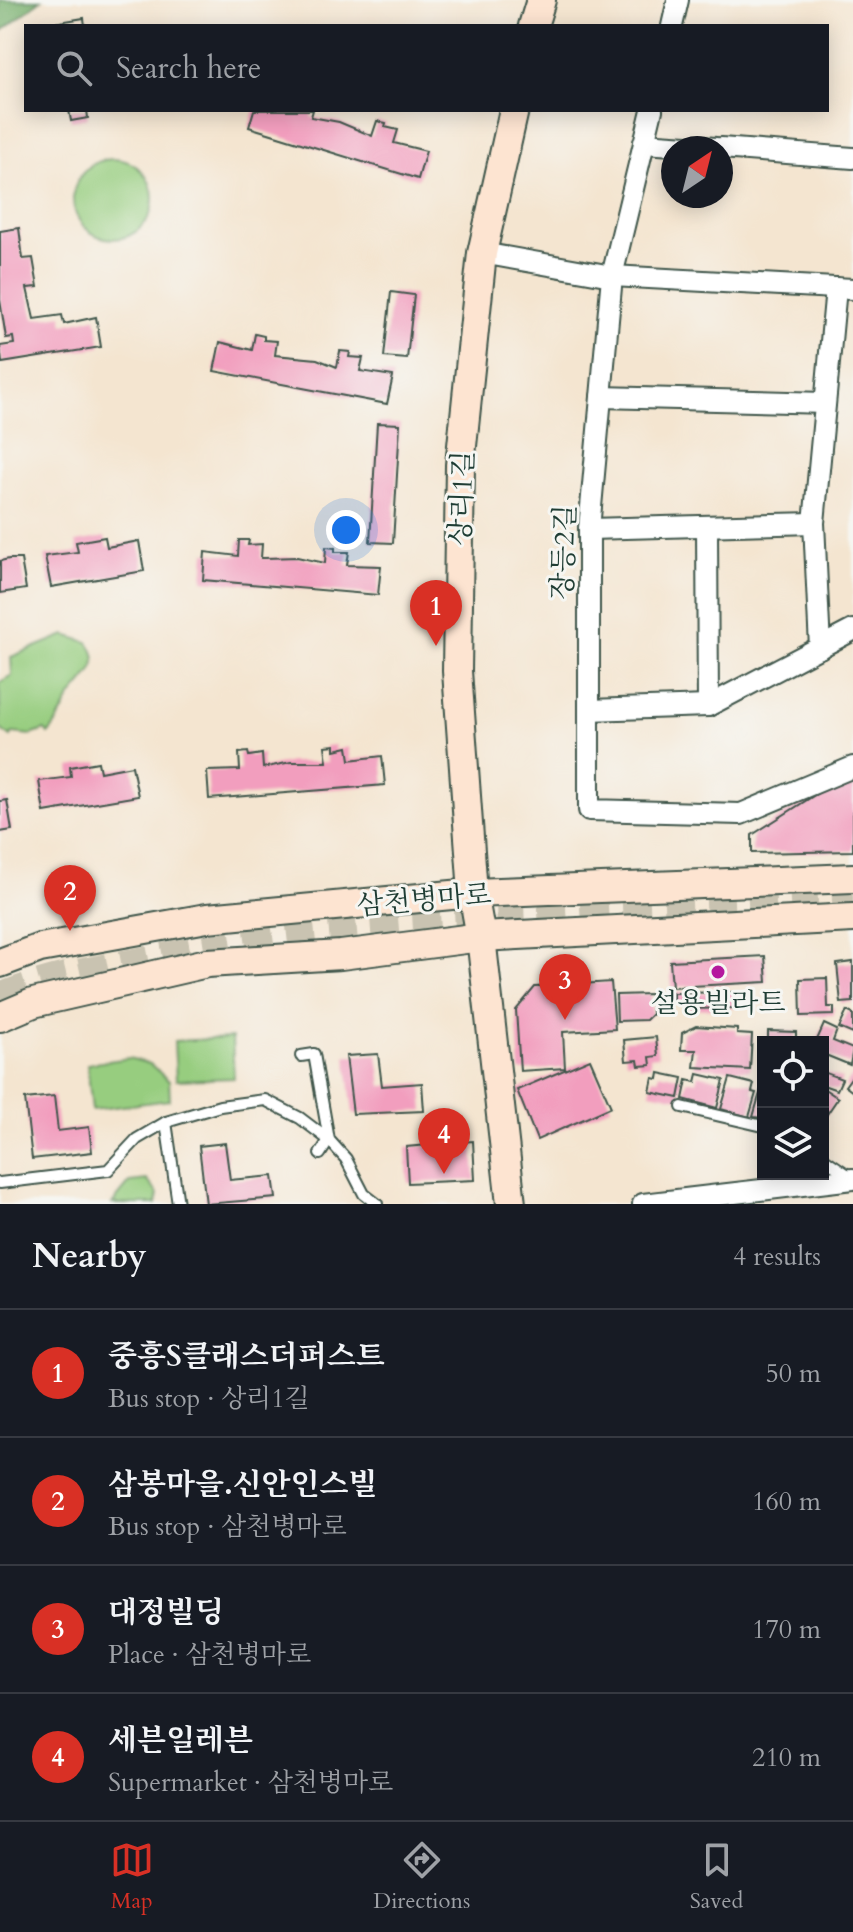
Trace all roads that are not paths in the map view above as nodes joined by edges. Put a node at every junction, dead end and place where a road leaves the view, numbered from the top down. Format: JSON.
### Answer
{"nodes":[{"id":1,"x":541,"y":0,"type":"edge"},
{"id":2,"x":678,"y":0,"type":"edge"},
{"id":3,"x":534,"y":24,"type":"edge"},
{"id":4,"x":672,"y":24,"type":"edge"},
{"id":5,"x":514,"y":112,"type":"edge"},
{"id":6,"x":652,"y":112,"type":"edge"},
{"id":7,"x":644,"y":143,"type":"junction"},
{"id":8,"x":661,"y":144,"type":"edge"},
{"id":9,"x":733,"y":149,"type":"edge"},
{"id":10,"x":853,"y":158,"type":"edge"},
{"id":11,"x":482,"y":253,"type":"junction"},
{"id":12,"x":612,"y":276,"type":"junction"},
{"id":13,"x":844,"y":288,"type":"edge"},
{"id":14,"x":601,"y":397,"type":"junction"},
{"id":15,"x":825,"y":403,"type":"junction"},
{"id":16,"x":814,"y":523,"type":"junction"},
{"id":17,"x":707,"y":526,"type":"junction"},
{"id":18,"x":589,"y":529,"type":"junction"},
{"id":19,"x":853,"y":630,"type":"edge"},
{"id":20,"x":820,"y":648,"type":"junction"},
{"id":21,"x":708,"y":706,"type":"junction"},
{"id":22,"x":589,"y":710,"type":"junction"},
{"id":23,"x":853,"y":767,"type":"edge"},
{"id":24,"x":853,"y":878,"type":"edge"},
{"id":25,"x":473,"y":893,"type":"junction"},
{"id":26,"x":853,"y":918,"type":"edge"},
{"id":27,"x":481,"y":937,"type":"junction"},
{"id":28,"x":0,"y":963,"type":"edge"},
{"id":29,"x":0,"y":1017,"type":"edge"},
{"id":30,"x":301,"y":1056,"type":"dead end"},
{"id":31,"x":682,"y":1107,"type":"dead end"},
{"id":32,"x":166,"y":1122,"type":"junction"},
{"id":33,"x":757,"y":1125,"type":"edge"},
{"id":34,"x":329,"y":1140,"type":"junction"},
{"id":35,"x":320,"y":1154,"type":"dead end"},
{"id":36,"x":829,"y":1162,"type":"edge"},
{"id":37,"x":853,"y":1179,"type":"edge"},
{"id":38,"x":0,"y":1183,"type":"edge"},
{"id":39,"x":178,"y":1204,"type":"edge"},
{"id":40,"x":377,"y":1204,"type":"edge"},
{"id":41,"x":511,"y":1204,"type":"edge"},
{"id":42,"x":643,"y":1204,"type":"edge"}],
"edges":[{"from":1,"to":3,"type":"main road"},
{"from":2,"to":4,"type":"street"},
{"from":5,"to":11,"type":"main road","name":"상리1길"},
{"from":6,"to":7,"type":"street","name":"장등2길"},
{"from":7,"to":8,"type":"street"},
{"from":7,"to":12,"type":"street","name":"장등2길"},
{"from":9,"to":10,"type":"street"},
{"from":11,"to":12,"type":"street"},
{"from":11,"to":25,"type":"main road","name":"상리1길"},
{"from":12,"to":13,"type":"street"},
{"from":12,"to":14,"type":"street","name":"장등2길"},
{"from":13,"to":15,"type":"street"},
{"from":14,"to":15,"type":"street"},
{"from":14,"to":18,"type":"street","name":"장등2길"},
{"from":15,"to":16,"type":"street"},
{"from":16,"to":17,"type":"street"},
{"from":16,"to":20,"type":"street"},
{"from":17,"to":18,"type":"street"},
{"from":17,"to":21,"type":"street"},
{"from":18,"to":22,"type":"street","name":"장등2길"},
{"from":19,"to":20,"type":"street"},
{"from":20,"to":21,"type":"street"},
{"from":21,"to":22,"type":"street"},
{"from":22,"to":23,"type":"street","name":"장등2길"},
{"from":24,"to":25,"type":"main road","name":"삼천병마로"},
{"from":25,"to":27,"type":"main road","name":"상리1길"},
{"from":25,"to":28,"type":"main road","name":"삼천병마로"},
{"from":26,"to":27,"type":"main road","name":"삼천병마로"},
{"from":27,"to":29,"type":"main road","name":"삼천병마로"},
{"from":27,"to":41,"type":"main road","name":"삼천병마로"},
{"from":30,"to":34,"type":"lane"},
{"from":31,"to":33,"type":"lane"},
{"from":32,"to":34,"type":"lane"},
{"from":32,"to":38,"type":"lane"},
{"from":32,"to":39,"type":"lane"},
{"from":34,"to":35,"type":"lane"},
{"from":34,"to":40,"type":"lane"},
{"from":36,"to":37,"type":"lane"},
{"from":37,"to":42,"type":"street"}]}
